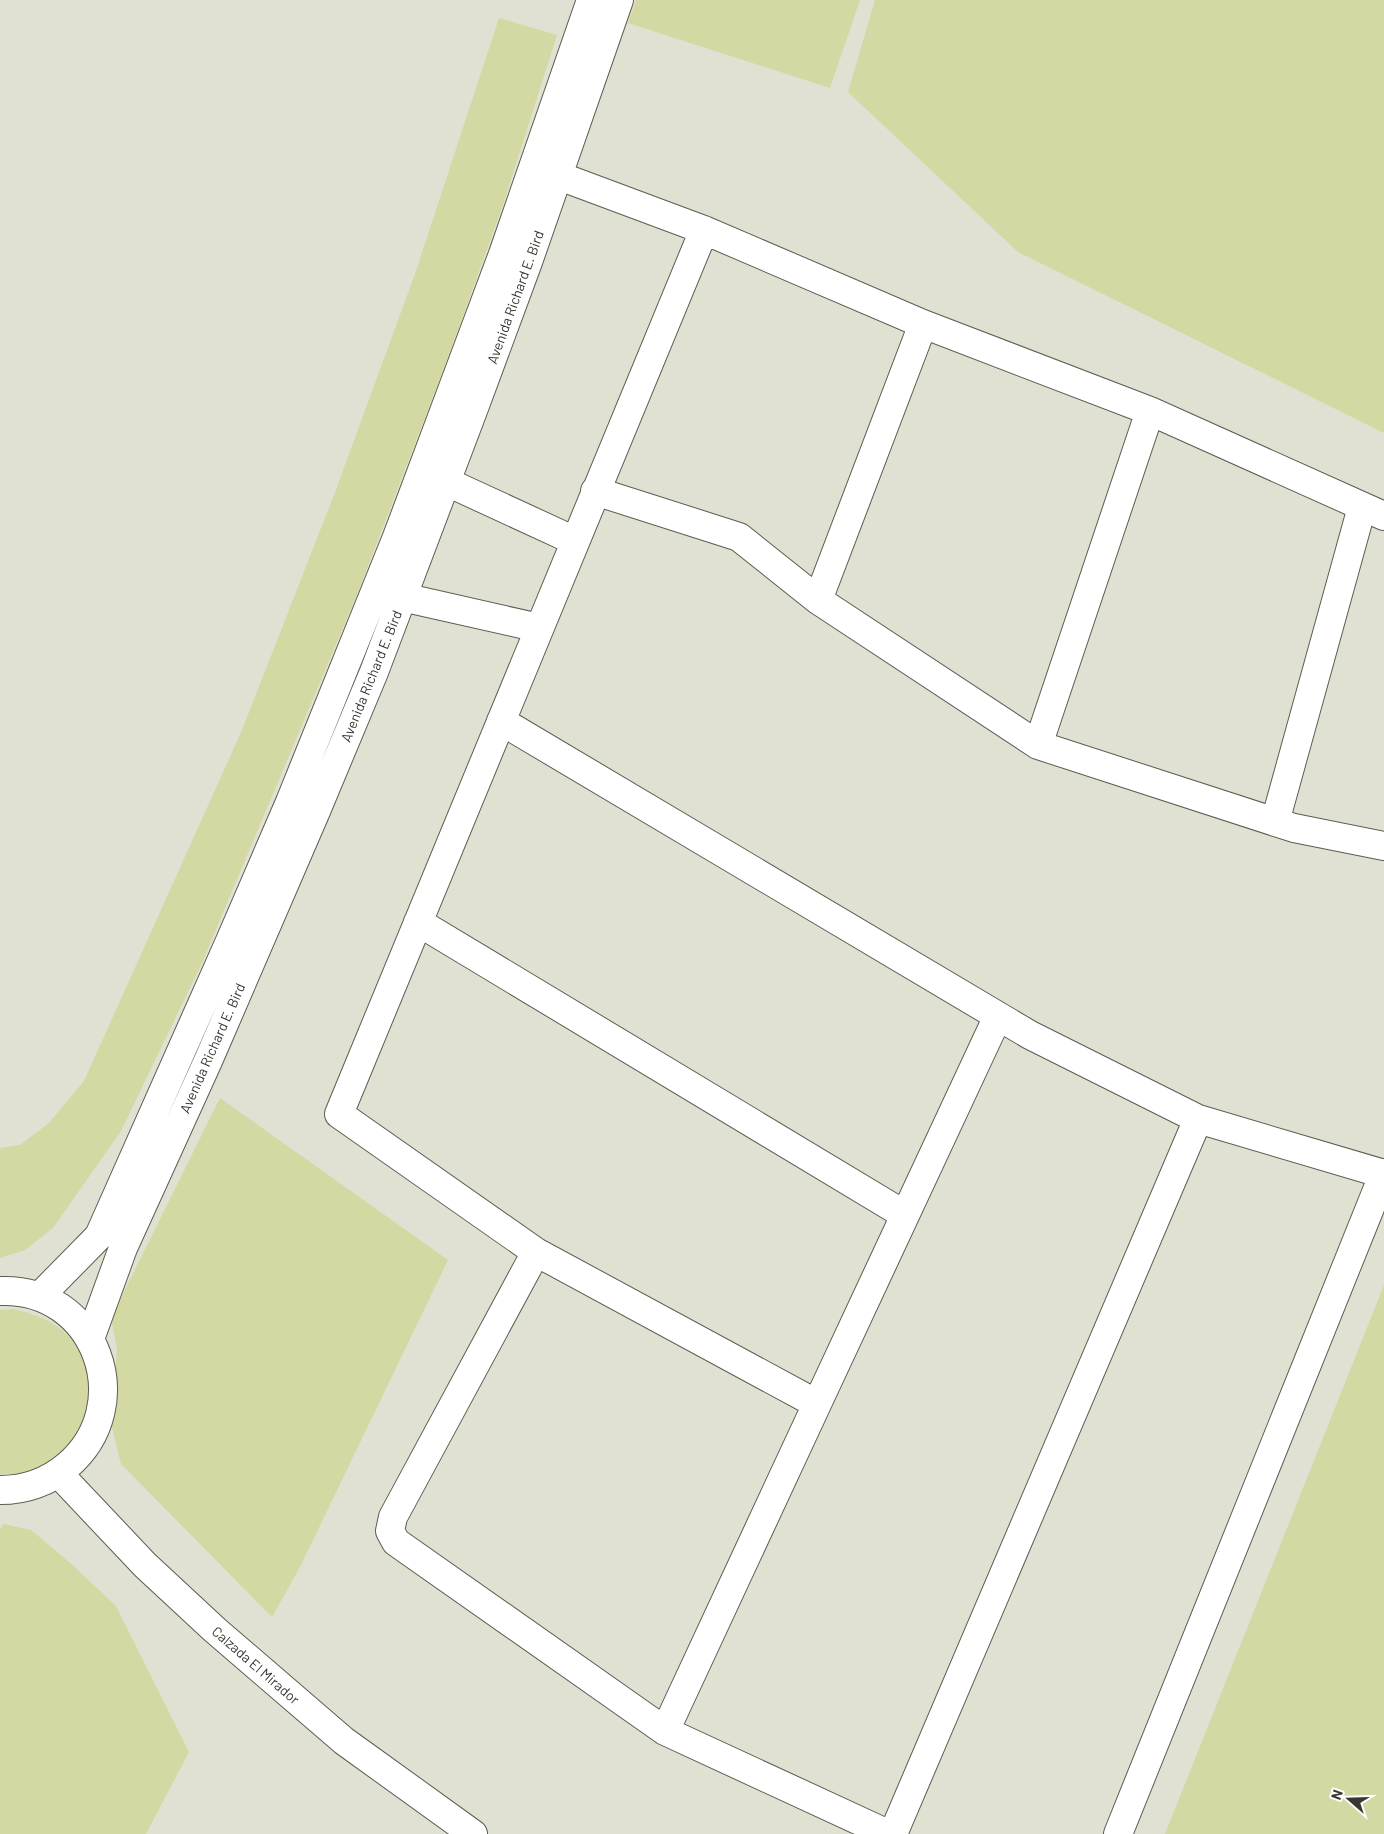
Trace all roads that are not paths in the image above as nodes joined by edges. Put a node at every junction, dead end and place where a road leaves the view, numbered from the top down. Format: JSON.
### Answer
{"nodes":[{"id":1,"x":591,"y":0,"type":"edge"},
{"id":2,"x":619,"y":0,"type":"edge"},
{"id":3,"x":534,"y":166,"type":"junction"},
{"id":4,"x":559,"y":176,"type":"junction"},
{"id":5,"x":704,"y":230,"type":"junction"},
{"id":6,"x":923,"y":324,"type":"junction"},
{"id":7,"x":1150,"y":410,"type":"junction"},
{"id":8,"x":447,"y":482,"type":"junction"},
{"id":9,"x":595,"y":491,"type":"junction"},
{"id":10,"x":1373,"y":512,"type":"edge"},
{"id":11,"x":575,"y":541,"type":"junction"},
{"id":12,"x":402,"y":597,"type":"junction"},
{"id":13,"x":818,"y":600,"type":"junction"},
{"id":14,"x":539,"y":628,"type":"junction"},
{"id":15,"x":501,"y":721,"type":"junction"},
{"id":16,"x":1038,"y":745,"type":"junction"},
{"id":17,"x":1275,"y":822,"type":"junction"},
{"id":18,"x":1384,"y":846,"type":"edge"},
{"id":19,"x":418,"y":922,"type":"junction"},
{"id":20,"x":998,"y":1016,"type":"junction"},
{"id":21,"x":1198,"y":1119,"type":"junction"},
{"id":22,"x":1384,"y":1174,"type":"edge"},
{"id":23,"x":905,"y":1215,"type":"junction"},
{"id":24,"x":536,"y":1252,"type":"junction"},
{"id":25,"x":0,"y":1291,"type":"edge"},
{"id":26,"x":40,"y":1296,"type":"junction"},
{"id":27,"x":90,"y":1339,"type":"junction"},
{"id":28,"x":817,"y":1404,"type":"junction"},
{"id":29,"x":59,"y":1474,"type":"junction"},
{"id":30,"x":0,"y":1490,"type":"edge"},
{"id":31,"x":665,"y":1731,"type":"junction"},
{"id":32,"x":473,"y":1834,"type":"edge"},
{"id":33,"x":888,"y":1834,"type":"edge"},
{"id":34,"x":893,"y":1834,"type":"edge"},
{"id":35,"x":1118,"y":1834,"type":"edge"}],
"edges":[{"from":1,"to":3,"type":"street","name":"Avenida Richard E. Bird"},
{"from":2,"to":4,"type":"street","name":"Avenida Richard E. Bird"},
{"from":3,"to":4,"type":"street"},
{"from":3,"to":26,"type":"street","name":"Avenida Richard E. Bird"},
{"from":4,"to":5,"type":"street"},
{"from":4,"to":8,"type":"street","name":"Avenida Richard E. Bird"},
{"from":5,"to":6,"type":"street"},
{"from":5,"to":9,"type":"street"},
{"from":6,"to":7,"type":"street"},
{"from":6,"to":13,"type":"street"},
{"from":7,"to":10,"type":"street"},
{"from":7,"to":16,"type":"street"},
{"from":8,"to":11,"type":"street"},
{"from":8,"to":12,"type":"street","name":"Avenida Richard E. Bird"},
{"from":9,"to":11,"type":"street"},
{"from":9,"to":13,"type":"street"},
{"from":10,"to":17,"type":"street"},
{"from":11,"to":14,"type":"street"},
{"from":12,"to":14,"type":"street"},
{"from":12,"to":27,"type":"street","name":"Avenida Richard E. Bird"},
{"from":13,"to":16,"type":"street"},
{"from":14,"to":15,"type":"street"},
{"from":15,"to":19,"type":"street"},
{"from":15,"to":20,"type":"street"},
{"from":16,"to":17,"type":"street"},
{"from":17,"to":18,"type":"street"},
{"from":19,"to":23,"type":"street"},
{"from":19,"to":24,"type":"street"},
{"from":20,"to":21,"type":"street"},
{"from":20,"to":23,"type":"street"},
{"from":21,"to":22,"type":"street"},
{"from":21,"to":34,"type":"street"},
{"from":22,"to":35,"type":"street"},
{"from":23,"to":28,"type":"street"},
{"from":24,"to":28,"type":"street"},
{"from":24,"to":31,"type":"street"},
{"from":25,"to":26,"type":"street"},
{"from":26,"to":27,"type":"street"},
{"from":27,"to":29,"type":"street"},
{"from":28,"to":31,"type":"street"},
{"from":29,"to":30,"type":"street"},
{"from":29,"to":32,"type":"street","name":"Calzada El Mirador"},
{"from":31,"to":33,"type":"street"}]}
